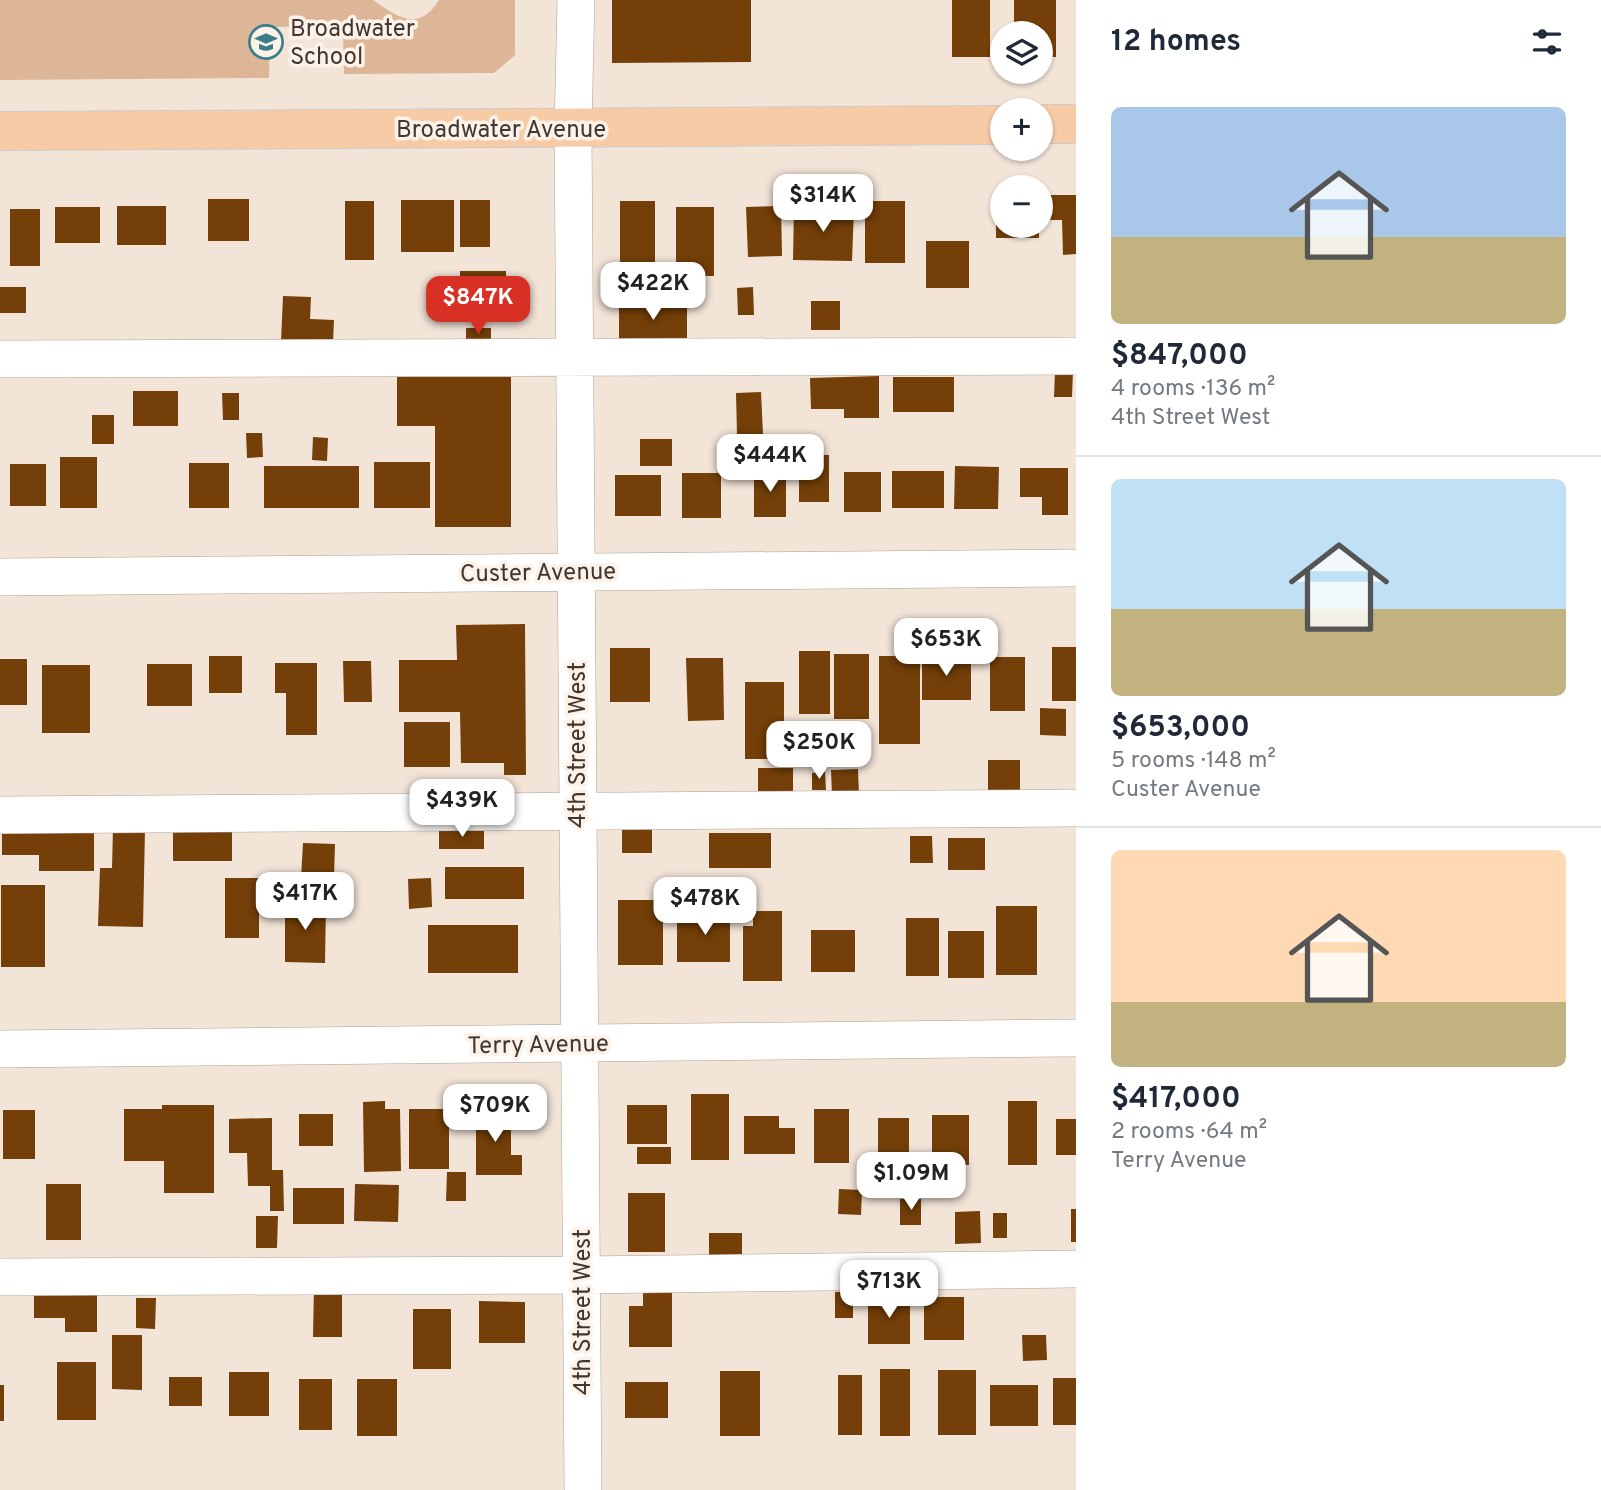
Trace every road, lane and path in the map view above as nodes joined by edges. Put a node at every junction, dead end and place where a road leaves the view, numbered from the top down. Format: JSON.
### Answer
{"nodes":[{"id":1,"x":576,"y":0,"type":"edge"},
{"id":2,"x":1053,"y":124,"type":"edge"},
{"id":3,"x":1076,"y":124,"type":"edge"},
{"id":4,"x":990,"y":125,"type":"edge"},
{"id":5,"x":573,"y":129,"type":"junction"},
{"id":6,"x":0,"y":131,"type":"edge"},
{"id":7,"x":1076,"y":356,"type":"edge"},
{"id":8,"x":0,"y":359,"type":"edge"},
{"id":9,"x":575,"y":359,"type":"junction"},
{"id":10,"x":1076,"y":568,"type":"edge"},
{"id":11,"x":576,"y":572,"type":"junction"},
{"id":12,"x":0,"y":577,"type":"edge"},
{"id":13,"x":1076,"y":808,"type":"edge"},
{"id":14,"x":578,"y":812,"type":"junction"},
{"id":15,"x":0,"y":815,"type":"edge"},
{"id":16,"x":1076,"y":1038,"type":"edge"},
{"id":17,"x":580,"y":1044,"type":"junction"},
{"id":18,"x":0,"y":1049,"type":"edge"},
{"id":19,"x":1076,"y":1269,"type":"edge"},
{"id":20,"x":582,"y":1275,"type":"junction"},
{"id":21,"x":0,"y":1277,"type":"edge"},
{"id":22,"x":583,"y":1490,"type":"edge"}],
"edges":[{"from":1,"to":5,"type":"street","name":"4th Street West"},
{"from":2,"to":3,"type":"main road"},
{"from":4,"to":5,"type":"main road","name":"Broadwater Avenue"},
{"from":5,"to":6,"type":"main road","name":"Broadwater Avenue"},
{"from":5,"to":9,"type":"street","name":"4th Street West"},
{"from":7,"to":9,"type":"street"},
{"from":8,"to":9,"type":"street"},
{"from":9,"to":11,"type":"street","name":"4th Street West"},
{"from":10,"to":11,"type":"street","name":"Custer Avenue"},
{"from":11,"to":12,"type":"street","name":"Custer Avenue"},
{"from":11,"to":14,"type":"street","name":"4th Street West"},
{"from":13,"to":14,"type":"street"},
{"from":14,"to":15,"type":"street"},
{"from":14,"to":17,"type":"street","name":"4th Street West"},
{"from":16,"to":17,"type":"street","name":"Terry Avenue"},
{"from":17,"to":18,"type":"street","name":"Terry Avenue"},
{"from":17,"to":20,"type":"street","name":"4th Street West"},
{"from":19,"to":20,"type":"street"},
{"from":20,"to":21,"type":"street"},
{"from":20,"to":22,"type":"street","name":"4th Street West"}]}
